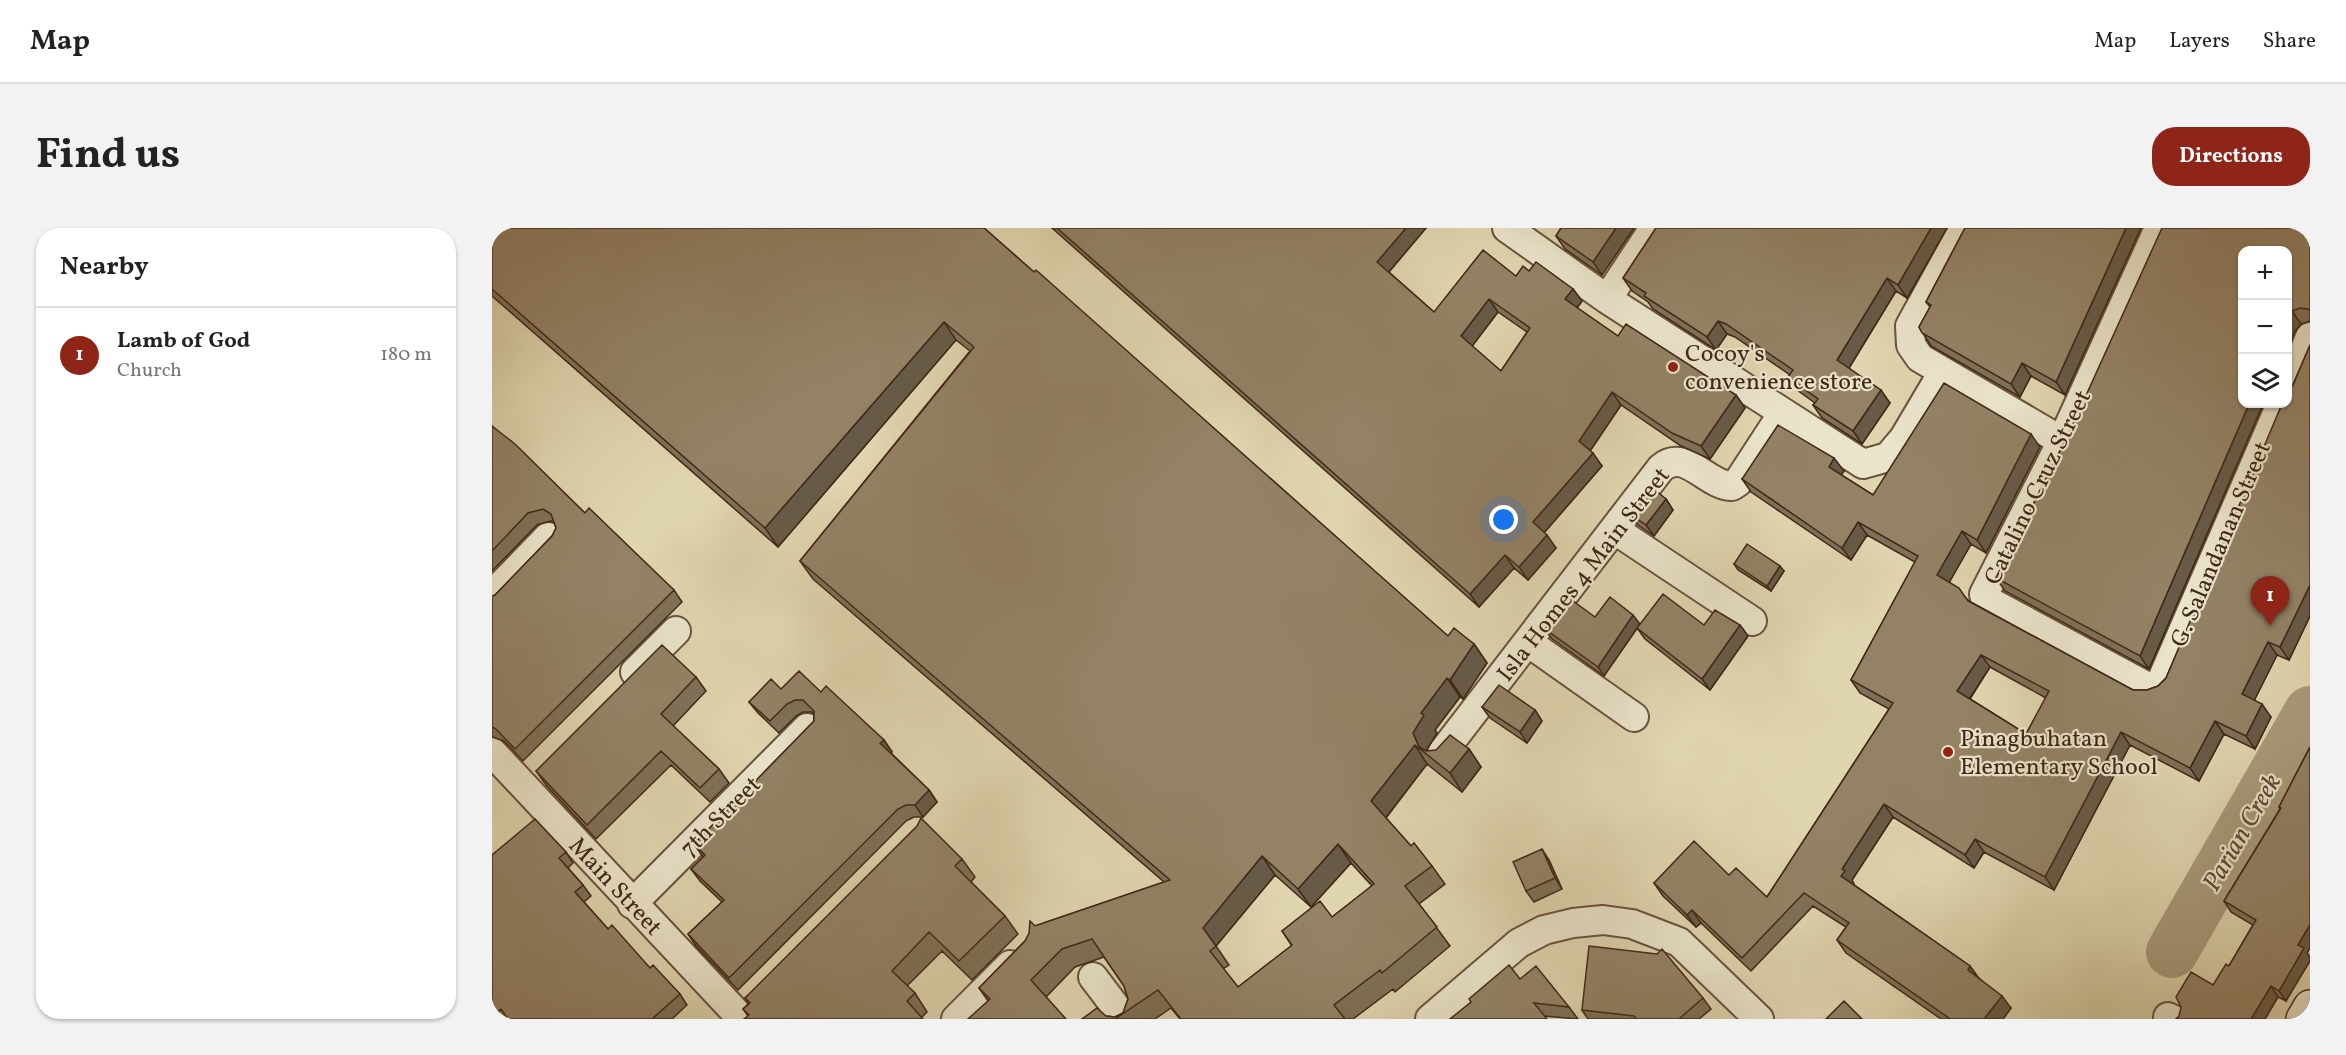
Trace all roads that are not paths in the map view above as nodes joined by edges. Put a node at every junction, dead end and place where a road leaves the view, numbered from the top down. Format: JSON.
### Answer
{"nodes":[{"id":1,"x":1507,"y":228,"type":"edge"},
{"id":2,"x":1654,"y":228,"type":"edge"},
{"id":3,"x":1964,"y":228,"type":"edge"},
{"id":4,"x":2159,"y":228,"type":"edge"},
{"id":5,"x":1607,"y":299,"type":"junction"},
{"id":6,"x":2310,"y":337,"type":"edge"},
{"id":7,"x":1943,"y":372,"type":"junction"},
{"id":8,"x":2292,"y":380,"type":"edge"},
{"id":9,"x":2279,"y":408,"type":"edge"},
{"id":10,"x":1783,"y":413,"type":"junction"},
{"id":11,"x":2062,"y":441,"type":"junction"},
{"id":12,"x":1615,"y":530,"type":"junction"},
{"id":13,"x":548,"y":537,"type":"edge"},
{"id":14,"x":492,"y":595,"type":"edge"},
{"id":15,"x":1752,"y":621,"type":"dead end"},
{"id":16,"x":676,"y":631,"type":"dead end"},
{"id":17,"x":1529,"y":643,"type":"junction"},
{"id":18,"x":2160,"y":684,"type":"joint"},
{"id":19,"x":620,"y":688,"type":"edge"},
{"id":20,"x":1634,"y":717,"type":"dead end"},
{"id":21,"x":807,"y":728,"type":"edge"},
{"id":22,"x":492,"y":752,"type":"edge"},
{"id":23,"x":1442,"y":753,"type":"edge"},
{"id":24,"x":632,"y":904,"type":"junction"},
{"id":25,"x":1026,"y":948,"type":"edge"},
{"id":26,"x":1093,"y":977,"type":"dead end"},
{"id":27,"x":2310,"y":1007,"type":"edge"},
{"id":28,"x":744,"y":1010,"type":"edge"},
{"id":29,"x":1750,"y":1016,"type":"edge"},
{"id":30,"x":957,"y":1019,"type":"edge"},
{"id":31,"x":1125,"y":1019,"type":"edge"},
{"id":32,"x":1430,"y":1019,"type":"edge"},
{"id":33,"x":2303,"y":1019,"type":"edge"}],
"edges":[{"from":1,"to":5,"type":"street"},
{"from":2,"to":5,"type":"street"},
{"from":3,"to":7,"type":"street"},
{"from":4,"to":11,"type":"street","name":"Catalino Cruz Street"},
{"from":5,"to":10,"type":"street"},
{"from":6,"to":8,"type":"street"},
{"from":7,"to":10,"type":"street"},
{"from":7,"to":11,"type":"street"},
{"from":9,"to":18,"type":"street","name":"G. Salandanan Street"},
{"from":10,"to":12,"type":"street","name":"Isla Homes 4 Main Street"},
{"from":11,"to":18,"type":"street","name":"Catalino Cruz Street"},
{"from":12,"to":15,"type":"street"},
{"from":12,"to":17,"type":"street","name":"Isla Homes 4 Main Street"},
{"from":13,"to":14,"type":"street"},
{"from":16,"to":19,"type":"street"},
{"from":17,"to":20,"type":"street"},
{"from":17,"to":23,"type":"street","name":"Isla Homes 4 Main Street"},
{"from":21,"to":24,"type":"street","name":"7th Street"},
{"from":22,"to":24,"type":"street","name":"Main Street"},
{"from":24,"to":28,"type":"street","name":"Main Street"},
{"from":25,"to":30,"type":"street"},
{"from":26,"to":31,"type":"street"},
{"from":27,"to":33,"type":"street"},
{"from":29,"to":32,"type":"street"}]}
